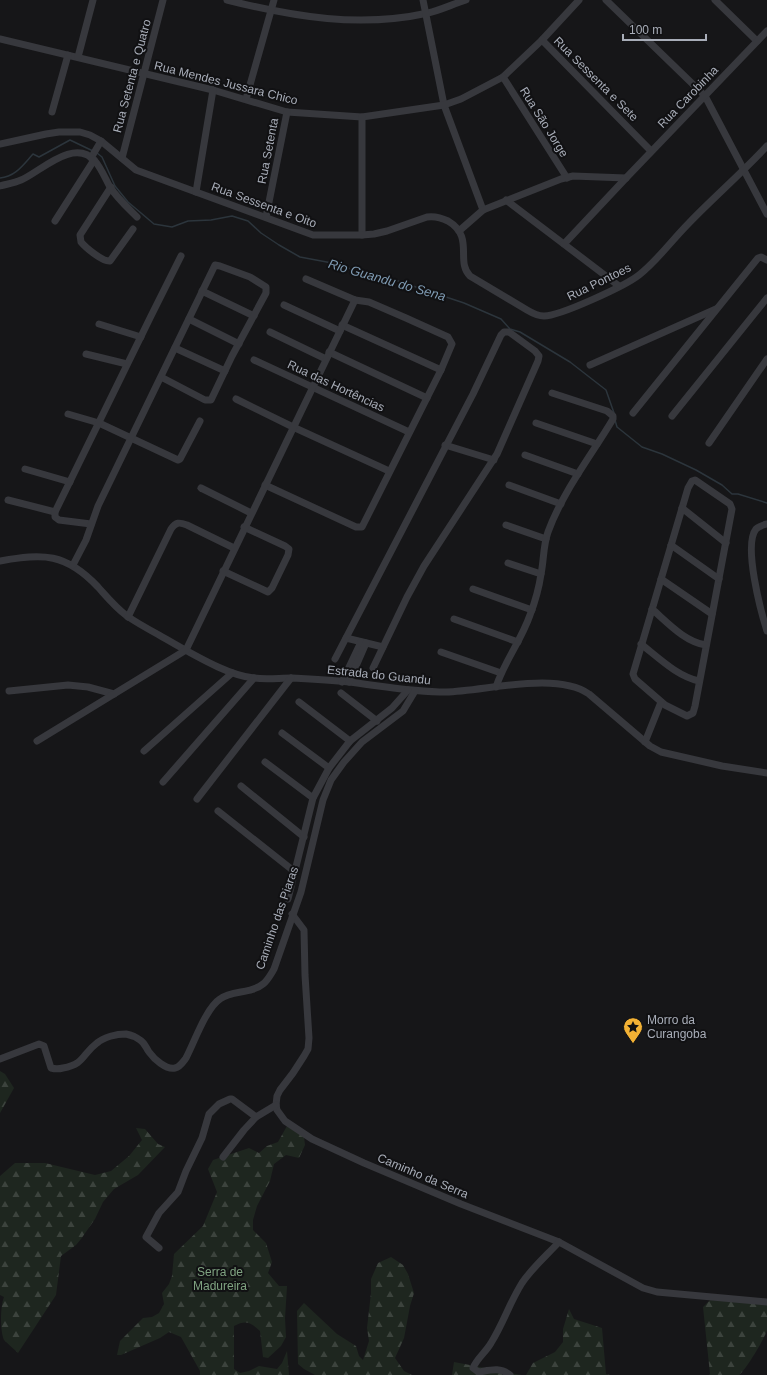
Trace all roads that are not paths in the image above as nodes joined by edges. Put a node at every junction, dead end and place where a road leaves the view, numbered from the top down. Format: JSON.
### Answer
{"nodes":[{"id":1,"x":92,"y":0,"type":"edge"},
{"id":2,"x":163,"y":0,"type":"edge"},
{"id":3,"x":227,"y":0,"type":"edge"},
{"id":4,"x":274,"y":0,"type":"edge"},
{"id":5,"x":423,"y":0,"type":"edge"},
{"id":6,"x":466,"y":0,"type":"edge"},
{"id":7,"x":580,"y":0,"type":"edge"},
{"id":8,"x":606,"y":0,"type":"edge"},
{"id":9,"x":715,"y":0,"type":"edge"},
{"id":10,"x":271,"y":11,"type":"junction"},
{"id":11,"x":426,"y":13,"type":"junction"},
{"id":12,"x":767,"y":31,"type":"edge"},
{"id":13,"x":0,"y":38,"type":"edge"},
{"id":14,"x":542,"y":40,"type":"junction"},
{"id":15,"x":757,"y":41,"type":"junction"},
{"id":16,"x":68,"y":55,"type":"junction"},
{"id":17,"x":78,"y":57,"type":"junction"},
{"id":18,"x":144,"y":74,"type":"junction"},
{"id":19,"x":503,"y":78,"type":"junction"},
{"id":20,"x":213,"y":90,"type":"junction"},
{"id":21,"x":705,"y":96,"type":"junction"},
{"id":22,"x":246,"y":99,"type":"junction"},
{"id":23,"x":444,"y":105,"type":"junction"},
{"id":24,"x":52,"y":112,"type":"dead end"},
{"id":25,"x":287,"y":112,"type":"junction"},
{"id":26,"x":362,"y":117,"type":"junction"},
{"id":27,"x":100,"y":143,"type":"junction"},
{"id":28,"x":0,"y":144,"type":"edge"},
{"id":29,"x":767,"y":146,"type":"edge"},
{"id":30,"x":651,"y":150,"type":"junction"},
{"id":31,"x":93,"y":158,"type":"junction"},
{"id":32,"x":122,"y":158,"type":"junction"},
{"id":33,"x":744,"y":170,"type":"junction"},
{"id":34,"x":567,"y":178,"type":"junction"},
{"id":35,"x":626,"y":178,"type":"junction"},
{"id":36,"x":0,"y":186,"type":"edge"},
{"id":37,"x":111,"y":187,"type":"junction"},
{"id":38,"x":196,"y":192,"type":"junction"},
{"id":39,"x":506,"y":200,"type":"junction"},
{"id":40,"x":484,"y":210,"type":"junction"},
{"id":41,"x":767,"y":214,"type":"edge"},
{"id":42,"x":137,"y":217,"type":"dead end"},
{"id":43,"x":266,"y":217,"type":"junction"},
{"id":44,"x":55,"y":222,"type":"dead end"},
{"id":45,"x":133,"y":229,"type":"dead end"},
{"id":46,"x":459,"y":231,"type":"junction"},
{"id":47,"x":362,"y":235,"type":"junction"},
{"id":48,"x":564,"y":244,"type":"junction"},
{"id":49,"x":181,"y":256,"type":"dead end"},
{"id":50,"x":767,"y":260,"type":"edge"},
{"id":51,"x":306,"y":279,"type":"dead end"},
{"id":52,"x":619,"y":286,"type":"junction"},
{"id":53,"x":202,"y":291,"type":"junction"},
{"id":54,"x":767,"y":298,"type":"edge"},
{"id":55,"x":355,"y":300,"type":"junction"},
{"id":56,"x":284,"y":305,"type":"dead end"},
{"id":57,"x":718,"y":308,"type":"junction"},
{"id":58,"x":254,"y":316,"type":"junction"},
{"id":59,"x":189,"y":319,"type":"junction"},
{"id":60,"x":99,"y":324,"type":"dead end"},
{"id":61,"x":341,"y":328,"type":"junction"},
{"id":62,"x":270,"y":332,"type":"dead end"},
{"id":63,"x":141,"y":337,"type":"junction"},
{"id":64,"x":239,"y":344,"type":"junction"},
{"id":65,"x":175,"y":348,"type":"junction"},
{"id":66,"x":86,"y":354,"type":"dead end"},
{"id":67,"x":328,"y":356,"type":"junction"},
{"id":68,"x":767,"y":359,"type":"edge"},
{"id":69,"x":254,"y":360,"type":"dead end"},
{"id":70,"x":127,"y":364,"type":"junction"},
{"id":71,"x":590,"y":365,"type":"dead end"},
{"id":72,"x":441,"y":370,"type":"junction"},
{"id":73,"x":225,"y":371,"type":"junction"},
{"id":74,"x":161,"y":377,"type":"junction"},
{"id":75,"x":313,"y":386,"type":"junction"},
{"id":76,"x":552,"y":393,"type":"dead end"},
{"id":77,"x":427,"y":398,"type":"junction"},
{"id":78,"x":236,"y":399,"type":"dead end"},
{"id":79,"x":633,"y":413,"type":"dead end"},
{"id":80,"x":68,"y":414,"type":"dead end"},
{"id":81,"x":672,"y":416,"type":"dead end"},
{"id":82,"x":200,"y":421,"type":"dead end"},
{"id":83,"x":99,"y":423,"type":"junction"},
{"id":84,"x":536,"y":423,"type":"dead end"},
{"id":85,"x":293,"y":427,"type":"junction"},
{"id":86,"x":409,"y":432,"type":"junction"},
{"id":87,"x":131,"y":439,"type":"junction"},
{"id":88,"x":709,"y":443,"type":"dead end"},
{"id":89,"x":597,"y":444,"type":"junction"},
{"id":90,"x":445,"y":445,"type":"junction"},
{"id":91,"x":525,"y":455,"type":"dead end"},
{"id":92,"x":494,"y":460,"type":"junction"},
{"id":93,"x":25,"y":469,"type":"dead end"},
{"id":94,"x":390,"y":471,"type":"junction"},
{"id":95,"x":578,"y":474,"type":"junction"},
{"id":96,"x":70,"y":482,"type":"junction"},
{"id":97,"x":265,"y":485,"type":"junction"},
{"id":98,"x":509,"y":485,"type":"dead end"},
{"id":99,"x":201,"y":488,"type":"dead end"},
{"id":100,"x":8,"y":500,"type":"dead end"},
{"id":101,"x":561,"y":504,"type":"junction"},
{"id":102,"x":682,"y":508,"type":"junction"},
{"id":103,"x":55,"y":512,"type":"junction"},
{"id":104,"x":251,"y":512,"type":"junction"},
{"id":105,"x":91,"y":524,"type":"junction"},
{"id":106,"x":767,"y":524,"type":"edge"},
{"id":107,"x":506,"y":525,"type":"dead end"},
{"id":108,"x":244,"y":527,"type":"junction"},
{"id":109,"x":546,"y":539,"type":"junction"},
{"id":110,"x":726,"y":543,"type":"junction"},
{"id":111,"x":671,"y":545,"type":"junction"},
{"id":112,"x":234,"y":548,"type":"junction"},
{"id":113,"x":0,"y":561,"type":"edge"},
{"id":114,"x":508,"y":563,"type":"dead end"},
{"id":115,"x":74,"y":565,"type":"junction"},
{"id":116,"x":223,"y":571,"type":"junction"},
{"id":117,"x":541,"y":574,"type":"junction"},
{"id":118,"x":661,"y":579,"type":"junction"},
{"id":119,"x":719,"y":579,"type":"junction"},
{"id":120,"x":473,"y":589,"type":"dead end"},
{"id":121,"x":652,"y":609,"type":"junction"},
{"id":122,"x":532,"y":610,"type":"junction"},
{"id":123,"x":712,"y":614,"type":"junction"},
{"id":124,"x":128,"y":617,"type":"junction"},
{"id":125,"x":454,"y":619,"type":"dead end"},
{"id":126,"x":767,"y":631,"type":"edge"},
{"id":127,"x":346,"y":638,"type":"junction"},
{"id":128,"x":518,"y":642,"type":"junction"},
{"id":129,"x":363,"y":643,"type":"junction"},
{"id":130,"x":642,"y":644,"type":"junction"},
{"id":131,"x":706,"y":645,"type":"junction"},
{"id":132,"x":383,"y":647,"type":"junction"},
{"id":133,"x":186,"y":650,"type":"junction"},
{"id":134,"x":441,"y":652,"type":"dead end"},
{"id":135,"x":335,"y":659,"type":"dead end"},
{"id":136,"x":373,"y":668,"type":"dead end"},
{"id":137,"x":232,"y":673,"type":"junction"},
{"id":138,"x":501,"y":673,"type":"junction"},
{"id":139,"x":254,"y":678,"type":"junction"},
{"id":140,"x":291,"y":678,"type":"junction"},
{"id":141,"x":700,"y":681,"type":"junction"},
{"id":142,"x":346,"y":682,"type":"junction"},
{"id":143,"x":496,"y":687,"type":"junction"},
{"id":144,"x":412,"y":690,"type":"junction"},
{"id":145,"x":9,"y":691,"type":"dead end"},
{"id":146,"x":341,"y":693,"type":"dead end"},
{"id":147,"x":114,"y":694,"type":"junction"},
{"id":148,"x":299,"y":702,"type":"dead end"},
{"id":149,"x":662,"y":702,"type":"junction"},
{"id":150,"x":377,"y":721,"type":"junction"},
{"id":151,"x":282,"y":733,"type":"dead end"},
{"id":152,"x":37,"y":741,"type":"dead end"},
{"id":153,"x":350,"y":741,"type":"junction"},
{"id":154,"x":645,"y":742,"type":"junction"},
{"id":155,"x":144,"y":751,"type":"dead end"},
{"id":156,"x":265,"y":762,"type":"dead end"},
{"id":157,"x":329,"y":768,"type":"junction"},
{"id":158,"x":767,"y":773,"type":"edge"},
{"id":159,"x":162,"y":782,"type":"dead end"},
{"id":160,"x":241,"y":786,"type":"dead end"},
{"id":161,"x":197,"y":798,"type":"dead end"},
{"id":162,"x":313,"y":798,"type":"junction"},
{"id":163,"x":218,"y":811,"type":"dead end"},
{"id":164,"x":304,"y":837,"type":"junction"},
{"id":165,"x":295,"y":872,"type":"junction"},
{"id":166,"x":288,"y":899,"type":"dead end"},
{"id":167,"x":292,"y":914,"type":"junction"},
{"id":168,"x":0,"y":1059,"type":"edge"},
{"id":169,"x":276,"y":1104,"type":"junction"},
{"id":170,"x":256,"y":1117,"type":"junction"},
{"id":171,"x":223,"y":1157,"type":"dead end"},
{"id":172,"x":560,"y":1242,"type":"junction"},
{"id":173,"x":159,"y":1248,"type":"dead end"},
{"id":174,"x":767,"y":1302,"type":"edge"},
{"id":175,"x":510,"y":1375,"type":"edge"}],
"edges":[{"from":1,"to":17,"type":"street"},
{"from":2,"to":18,"type":"street","name":"Rua Setenta e Quatro"},
{"from":3,"to":10,"type":"street"},
{"from":4,"to":10,"type":"street"},
{"from":5,"to":11,"type":"street"},
{"from":6,"to":11,"type":"street"},
{"from":7,"to":14,"type":"street","name":"Rua Mendes Jussara Chico"},
{"from":8,"to":21,"type":"street"},
{"from":9,"to":15,"type":"street"},
{"from":10,"to":11,"type":"street"},
{"from":10,"to":22,"type":"street"},
{"from":11,"to":23,"type":"street"},
{"from":12,"to":15,"type":"street","name":"Rua Carobinha"},
{"from":13,"to":16,"type":"street","name":"Rua Mendes Jussara Chico"},
{"from":14,"to":19,"type":"street","name":"Rua Mendes Jussara Chico"},
{"from":14,"to":30,"type":"street","name":"Rua Sessenta e Sete"},
{"from":15,"to":21,"type":"street","name":"Rua Carobinha"},
{"from":16,"to":17,"type":"street","name":"Rua Mendes Jussara Chico"},
{"from":16,"to":24,"type":"street"},
{"from":17,"to":18,"type":"street","name":"Rua Mendes Jussara Chico"},
{"from":18,"to":20,"type":"street","name":"Rua Mendes Jussara Chico"},
{"from":18,"to":32,"type":"street","name":"Rua Setenta e Quatro"},
{"from":19,"to":23,"type":"street","name":"Rua Mendes Jussara Chico"},
{"from":19,"to":34,"type":"street","name":"Rua São Jorge"},
{"from":20,"to":22,"type":"street","name":"Rua Mendes Jussara Chico"},
{"from":20,"to":38,"type":"street"},
{"from":21,"to":30,"type":"street","name":"Rua Carobinha"},
{"from":21,"to":33,"type":"street"},
{"from":22,"to":25,"type":"street","name":"Rua Mendes Jussara Chico"},
{"from":23,"to":26,"type":"street","name":"Rua Mendes Jussara Chico"},
{"from":23,"to":40,"type":"street"},
{"from":25,"to":26,"type":"street","name":"Rua Mendes Jussara Chico"},
{"from":25,"to":43,"type":"street","name":"Rua Setenta"},
{"from":26,"to":47,"type":"street"},
{"from":27,"to":28,"type":"street","name":"Rua Sessenta e Oito"},
{"from":27,"to":31,"type":"street"},
{"from":27,"to":32,"type":"street","name":"Rua Sessenta e Oito"},
{"from":29,"to":33,"type":"street","name":"Rua Pontoes"},
{"from":30,"to":35,"type":"street","name":"Rua Carobinha"},
{"from":31,"to":36,"type":"street"},
{"from":31,"to":37,"type":"street"},
{"from":31,"to":44,"type":"street"},
{"from":32,"to":38,"type":"street","name":"Rua Sessenta e Oito"},
{"from":33,"to":41,"type":"street"},
{"from":33,"to":52,"type":"street","name":"Rua Pontoes"},
{"from":34,"to":35,"type":"street"},
{"from":34,"to":39,"type":"street"},
{"from":35,"to":48,"type":"street","name":"Rua Carobinha"},
{"from":37,"to":42,"type":"street"},
{"from":37,"to":45,"type":"street"},
{"from":38,"to":43,"type":"street","name":"Rua Sessenta e Oito"},
{"from":39,"to":40,"type":"street"},
{"from":39,"to":48,"type":"street"},
{"from":40,"to":46,"type":"street"},
{"from":43,"to":47,"type":"street","name":"Rua Sessenta e Oito"},
{"from":46,"to":47,"type":"street","name":"Rua Sessenta e Oito"},
{"from":46,"to":52,"type":"street","name":"Rua Pontoes"},
{"from":48,"to":52,"type":"street"},
{"from":49,"to":63,"type":"street"},
{"from":50,"to":57,"type":"street"},
{"from":51,"to":55,"type":"street"},
{"from":53,"to":58,"type":"street"},
{"from":53,"to":58,"type":"street"},
{"from":53,"to":59,"type":"street"},
{"from":54,"to":81,"type":"street"},
{"from":55,"to":61,"type":"street"},
{"from":55,"to":72,"type":"street"},
{"from":56,"to":61,"type":"street"},
{"from":57,"to":71,"type":"street"},
{"from":57,"to":79,"type":"street"},
{"from":58,"to":64,"type":"street"},
{"from":59,"to":64,"type":"street"},
{"from":59,"to":65,"type":"street"},
{"from":60,"to":63,"type":"street"},
{"from":61,"to":67,"type":"street"},
{"from":61,"to":72,"type":"street"},
{"from":62,"to":67,"type":"street"},
{"from":63,"to":70,"type":"street"},
{"from":64,"to":73,"type":"street"},
{"from":65,"to":73,"type":"street"},
{"from":65,"to":74,"type":"street"},
{"from":66,"to":70,"type":"street"},
{"from":67,"to":75,"type":"street"},
{"from":67,"to":77,"type":"street"},
{"from":68,"to":88,"type":"street"},
{"from":69,"to":75,"type":"street","name":"Rua das Hortências"},
{"from":70,"to":83,"type":"street"},
{"from":72,"to":77,"type":"street"},
{"from":73,"to":74,"type":"street"},
{"from":74,"to":87,"type":"street"},
{"from":75,"to":85,"type":"street"},
{"from":75,"to":86,"type":"street","name":"Rua das Hortências"},
{"from":76,"to":89,"type":"street"},
{"from":77,"to":86,"type":"street"},
{"from":78,"to":85,"type":"street"},
{"from":80,"to":83,"type":"street"},
{"from":82,"to":87,"type":"street"},
{"from":83,"to":87,"type":"street"},
{"from":83,"to":96,"type":"street"},
{"from":84,"to":89,"type":"street"},
{"from":85,"to":94,"type":"street"},
{"from":85,"to":97,"type":"street"},
{"from":86,"to":94,"type":"street"},
{"from":87,"to":105,"type":"street"},
{"from":89,"to":95,"type":"street"},
{"from":90,"to":92,"type":"street"},
{"from":90,"to":92,"type":"street"},
{"from":90,"to":127,"type":"street"},
{"from":91,"to":95,"type":"street"},
{"from":92,"to":132,"type":"street"},
{"from":93,"to":96,"type":"street"},
{"from":94,"to":97,"type":"street"},
{"from":95,"to":101,"type":"street"},
{"from":96,"to":103,"type":"street"},
{"from":97,"to":104,"type":"street"},
{"from":98,"to":101,"type":"street"},
{"from":99,"to":104,"type":"street"},
{"from":100,"to":103,"type":"street"},
{"from":101,"to":109,"type":"street"},
{"from":102,"to":110,"type":"street"},
{"from":102,"to":110,"type":"street"},
{"from":102,"to":111,"type":"street"},
{"from":103,"to":105,"type":"street"},
{"from":104,"to":108,"type":"street"},
{"from":105,"to":115,"type":"street"},
{"from":106,"to":126,"type":"street"},
{"from":107,"to":109,"type":"street"},
{"from":108,"to":112,"type":"street"},
{"from":108,"to":116,"type":"street"},
{"from":109,"to":117,"type":"street"},
{"from":110,"to":119,"type":"street"},
{"from":111,"to":118,"type":"street"},
{"from":111,"to":119,"type":"street"},
{"from":112,"to":116,"type":"street"},
{"from":112,"to":124,"type":"street"},
{"from":113,"to":115,"type":"street","name":"Estrada do Guandu"},
{"from":114,"to":117,"type":"street"},
{"from":115,"to":124,"type":"street","name":"Estrada do Guandu"},
{"from":116,"to":133,"type":"street"},
{"from":117,"to":122,"type":"street"},
{"from":118,"to":121,"type":"street"},
{"from":118,"to":123,"type":"street"},
{"from":119,"to":123,"type":"street"},
{"from":120,"to":122,"type":"street"},
{"from":121,"to":130,"type":"street"},
{"from":121,"to":131,"type":"street"},
{"from":122,"to":128,"type":"street"},
{"from":123,"to":131,"type":"street"},
{"from":124,"to":133,"type":"street","name":"Estrada do Guandu"},
{"from":125,"to":128,"type":"street"},
{"from":127,"to":129,"type":"street"},
{"from":127,"to":135,"type":"street"},
{"from":128,"to":138,"type":"street"},
{"from":129,"to":132,"type":"street"},
{"from":129,"to":142,"type":"street"},
{"from":130,"to":141,"type":"street"},
{"from":130,"to":149,"type":"street"},
{"from":131,"to":141,"type":"street"},
{"from":132,"to":136,"type":"street"},
{"from":133,"to":137,"type":"street","name":"Estrada do Guandu"},
{"from":133,"to":147,"type":"street"},
{"from":134,"to":138,"type":"street"},
{"from":137,"to":139,"type":"street","name":"Estrada do Guandu"},
{"from":137,"to":155,"type":"street"},
{"from":138,"to":143,"type":"street"},
{"from":139,"to":140,"type":"street","name":"Estrada do Guandu"},
{"from":139,"to":159,"type":"street"},
{"from":140,"to":142,"type":"street","name":"Estrada do Guandu"},
{"from":140,"to":161,"type":"street"},
{"from":141,"to":149,"type":"street"},
{"from":142,"to":144,"type":"street","name":"Estrada do Guandu"},
{"from":143,"to":144,"type":"street","name":"Estrada do Guandu"},
{"from":143,"to":154,"type":"street","name":"Estrada do Guandu"},
{"from":144,"to":150,"type":"street"},
{"from":144,"to":167,"type":"street","name":"Caminho das Piaras"},
{"from":145,"to":147,"type":"street"},
{"from":146,"to":150,"type":"street"},
{"from":147,"to":152,"type":"street"},
{"from":148,"to":153,"type":"street"},
{"from":149,"to":154,"type":"street"},
{"from":150,"to":153,"type":"street"},
{"from":151,"to":157,"type":"street"},
{"from":153,"to":157,"type":"street"},
{"from":154,"to":158,"type":"street","name":"Estrada do Guandu"},
{"from":156,"to":162,"type":"street"},
{"from":157,"to":162,"type":"street"},
{"from":160,"to":164,"type":"street"},
{"from":162,"to":164,"type":"street"},
{"from":163,"to":165,"type":"street"},
{"from":164,"to":165,"type":"street"},
{"from":165,"to":166,"type":"street"},
{"from":167,"to":168,"type":"street","name":"Caminho das Piaras"},
{"from":167,"to":169,"type":"street"},
{"from":169,"to":170,"type":"street"},
{"from":169,"to":172,"type":"street","name":"Caminho da Serra"},
{"from":170,"to":171,"type":"street"},
{"from":170,"to":173,"type":"street"},
{"from":172,"to":174,"type":"street","name":"Caminho da Serra"},
{"from":172,"to":175,"type":"street"}]}
